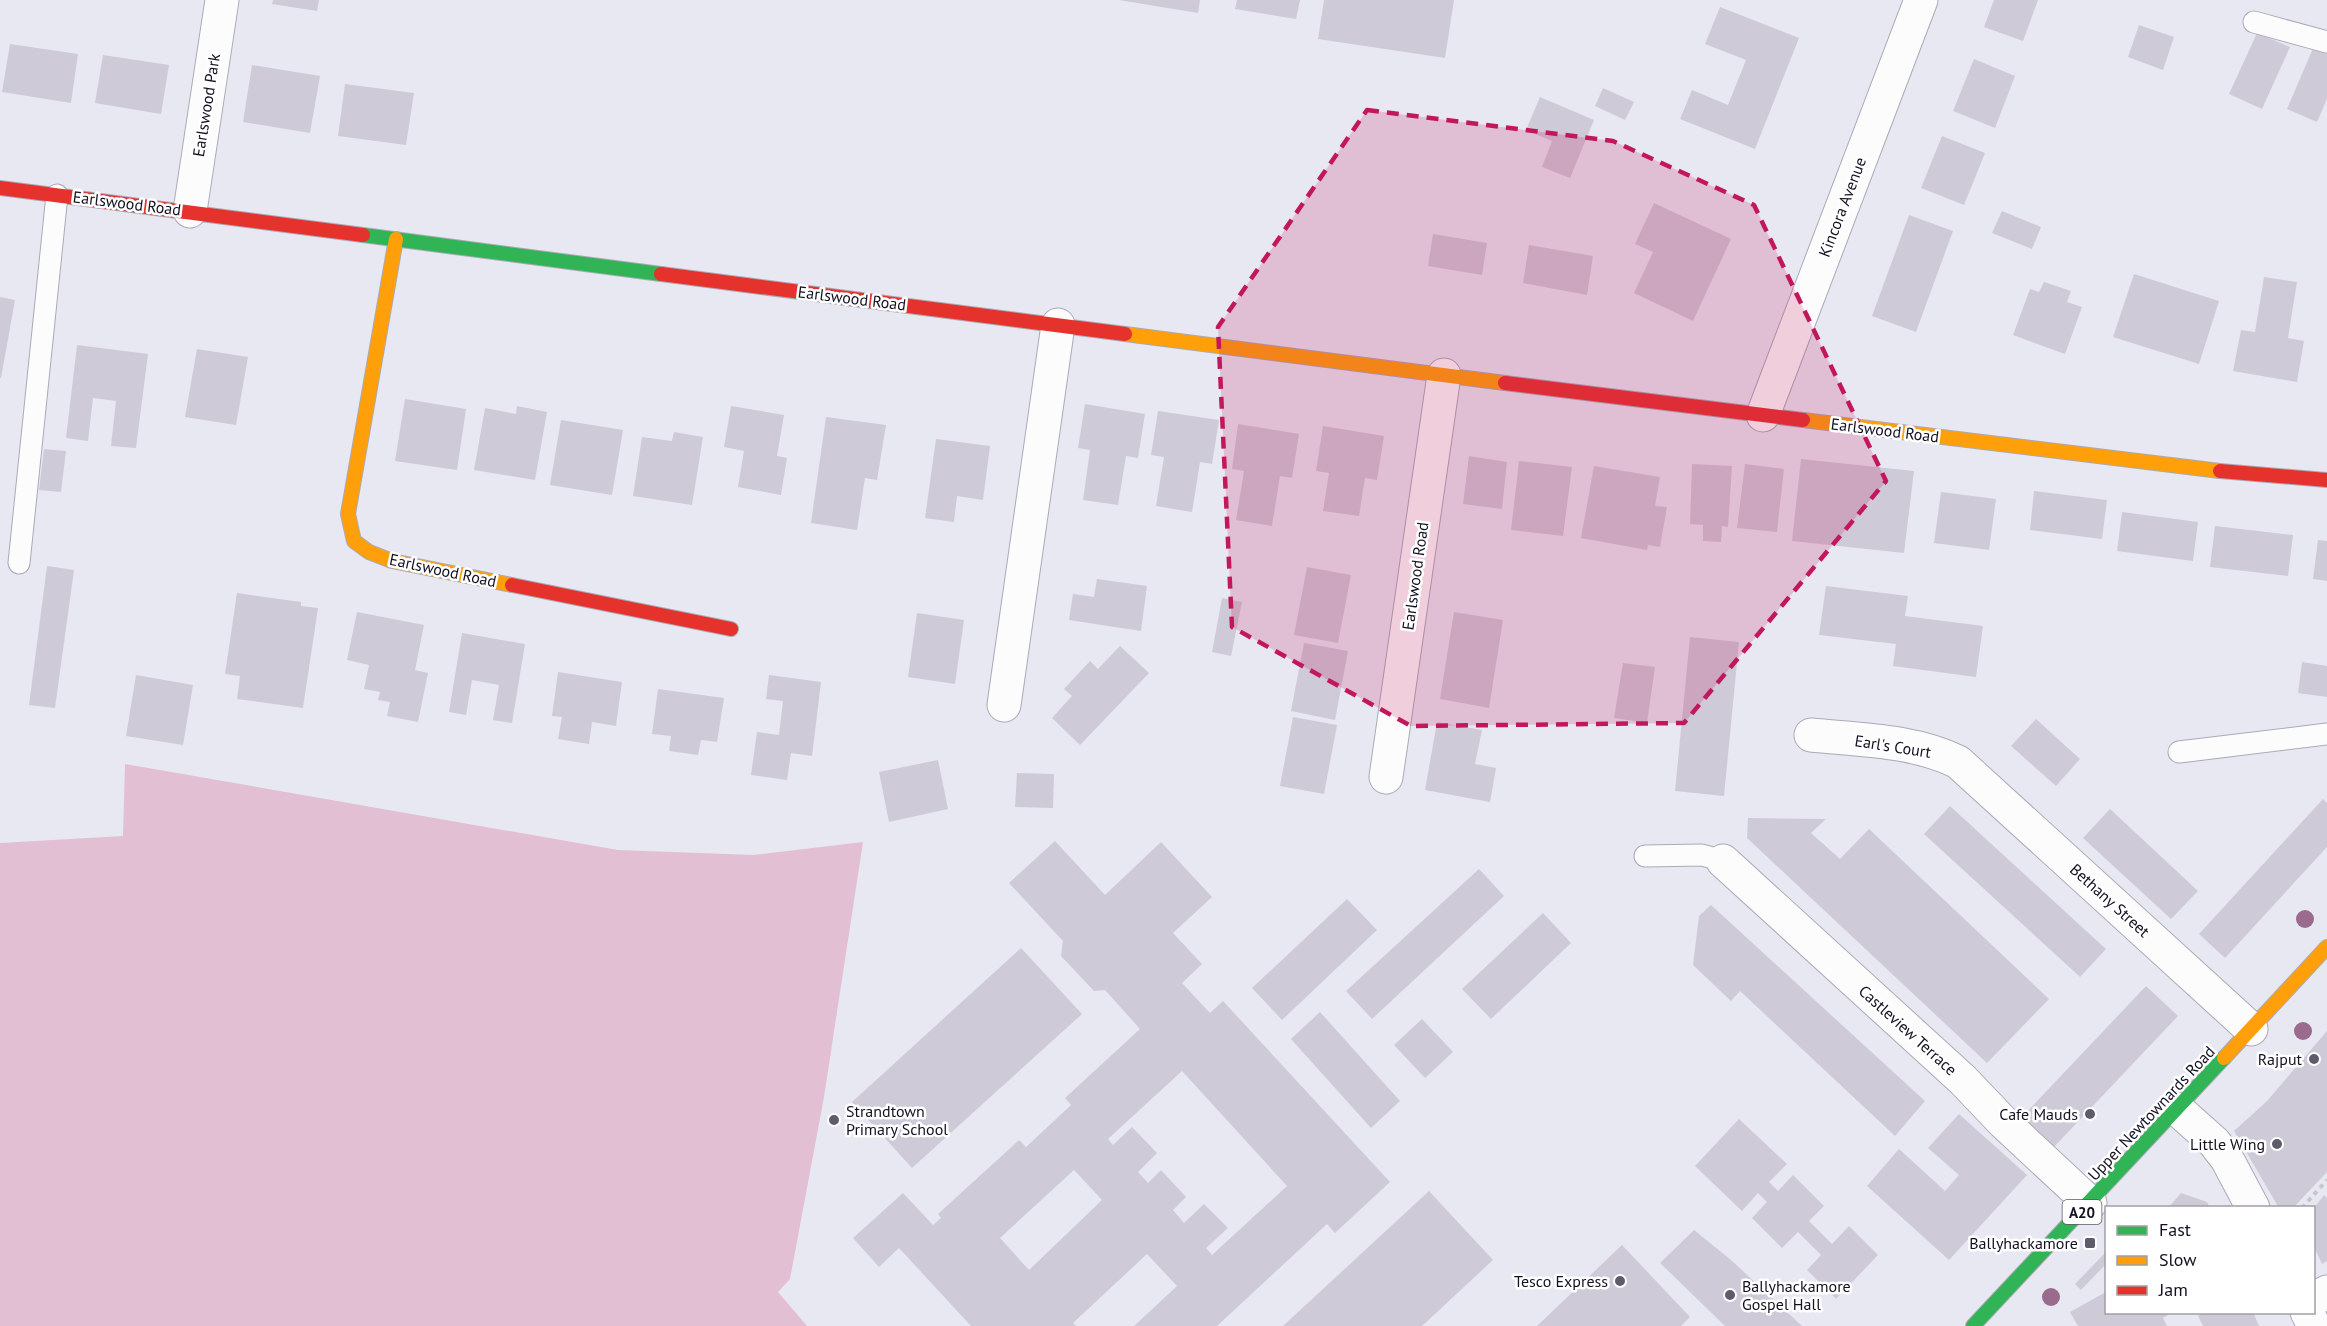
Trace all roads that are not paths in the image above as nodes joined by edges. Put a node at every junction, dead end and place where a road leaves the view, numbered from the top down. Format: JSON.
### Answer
{"nodes":[{"id":1,"x":222,"y":0,"type":"edge"},
{"id":2,"x":1921,"y":0,"type":"edge"},
{"id":3,"x":2254,"y":22,"type":"dead end"},
{"id":4,"x":2327,"y":42,"type":"edge"},
{"id":5,"x":0,"y":188,"type":"edge"},
{"id":6,"x":57,"y":195,"type":"junction"},
{"id":7,"x":190,"y":211,"type":"junction"},
{"id":8,"x":396,"y":239,"type":"junction"},
{"id":9,"x":1058,"y":325,"type":"junction"},
{"id":10,"x":1444,"y":375,"type":"junction"},
{"id":11,"x":1763,"y":415,"type":"junction"},
{"id":12,"x":2327,"y":480,"type":"edge"},
{"id":13,"x":19,"y":563,"type":"dead end"},
{"id":14,"x":731,"y":629,"type":"dead end"},
{"id":15,"x":1004,"y":705,"type":"dead end"},
{"id":16,"x":2327,"y":734,"type":"edge"},
{"id":17,"x":1811,"y":735,"type":"dead end"},
{"id":18,"x":2179,"y":752,"type":"dead end"},
{"id":19,"x":1970,"y":771,"type":"joint"},
{"id":20,"x":1386,"y":777,"type":"dead end"},
{"id":21,"x":1645,"y":856,"type":"dead end"},
{"id":22,"x":1723,"y":861,"type":"joint"},
{"id":23,"x":2327,"y":947,"type":"edge"},
{"id":24,"x":2252,"y":1029,"type":"junction"},
{"id":25,"x":2177,"y":1109,"type":"junction"},
{"id":26,"x":2090,"y":1203,"type":"junction"},
{"id":27,"x":2252,"y":1206,"type":"edge"},
{"id":28,"x":1973,"y":1326,"type":"edge"}],
"edges":[{"from":1,"to":7,"type":"street","name":"Earlswood Park"},
{"from":2,"to":11,"type":"street","name":"Kincora Avenue"},
{"from":3,"to":4,"type":"lane"},
{"from":5,"to":6,"type":"street","name":"Earlswood Road"},
{"from":6,"to":7,"type":"street","name":"Earlswood Road"},
{"from":6,"to":13,"type":"lane"},
{"from":7,"to":8,"type":"street","name":"Earlswood Road"},
{"from":8,"to":9,"type":"street","name":"Earlswood Road"},
{"from":8,"to":14,"type":"street","name":"Earlswood Road"},
{"from":9,"to":10,"type":"street","name":"Earlswood Road"},
{"from":9,"to":15,"type":"street"},
{"from":10,"to":11,"type":"street","name":"Earlswood Road"},
{"from":10,"to":20,"type":"street","name":"Earlswood Road"},
{"from":11,"to":12,"type":"street","name":"Earlswood Road"},
{"from":16,"to":18,"type":"lane"},
{"from":17,"to":19,"type":"street","name":"Earl's Court"},
{"from":19,"to":24,"type":"street","name":"Bethany Street"},
{"from":21,"to":22,"type":"lane"},
{"from":22,"to":26,"type":"street","name":"Castleview Terrace"},
{"from":23,"to":24,"type":"street","name":"Upper Newtownards Road","number":"A20"},
{"from":24,"to":25,"type":"street","name":"Upper Newtownards Road","number":"A20"},
{"from":25,"to":26,"type":"street","name":"Upper Newtownards Road","number":"A20"},
{"from":25,"to":27,"type":"street"},
{"from":26,"to":28,"type":"street","name":"Upper Newtownards Road","number":"A20"}]}
